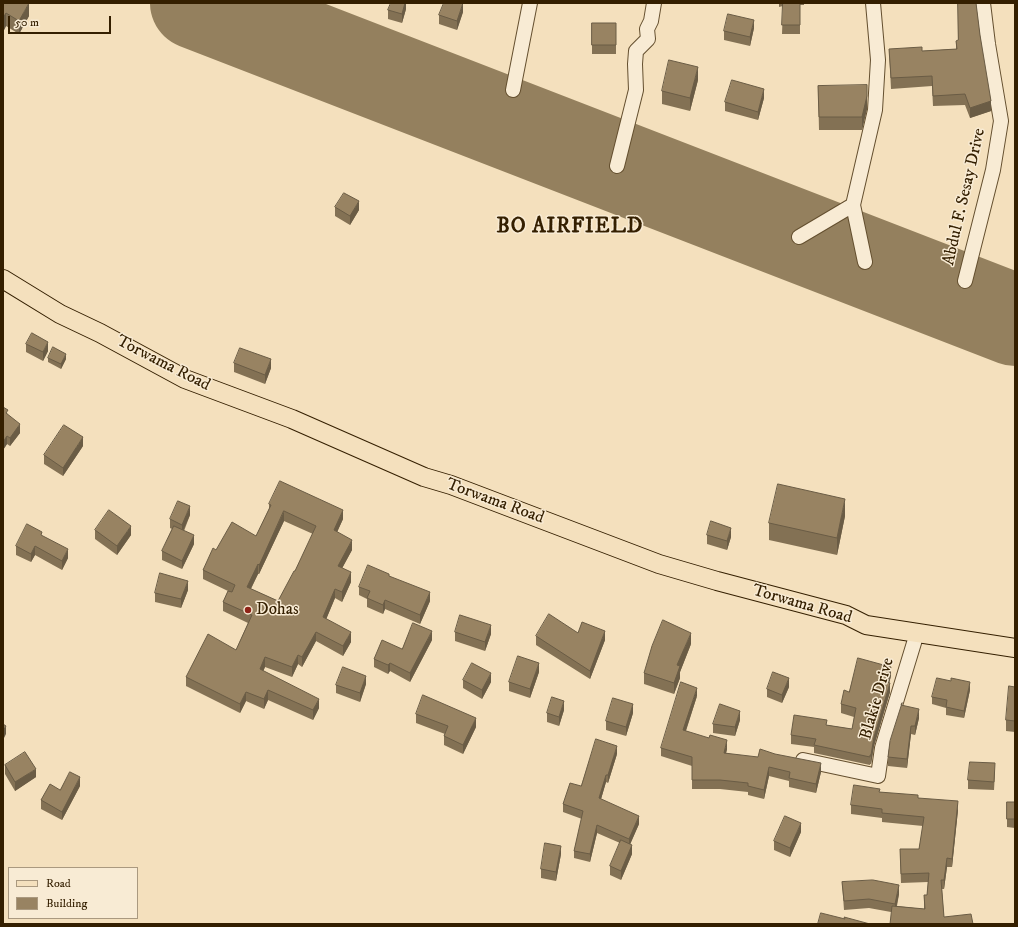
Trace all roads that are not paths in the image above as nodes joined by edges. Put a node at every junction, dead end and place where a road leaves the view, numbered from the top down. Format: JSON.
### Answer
{"nodes":[{"id":1,"x":530,"y":3,"type":"edge"},
{"id":2,"x":654,"y":3,"type":"edge"},
{"id":3,"x":873,"y":3,"type":"edge"},
{"id":4,"x":983,"y":3,"type":"edge"},
{"id":5,"x":513,"y":90,"type":"dead end"},
{"id":6,"x":617,"y":166,"type":"dead end"},
{"id":7,"x":853,"y":205,"type":"junction"},
{"id":8,"x":799,"y":237,"type":"dead end"},
{"id":9,"x":865,"y":262,"type":"dead end"},
{"id":10,"x":3,"y":279,"type":"edge"},
{"id":11,"x":965,"y":281,"type":"dead end"},
{"id":12,"x":917,"y":633,"type":"junction"},
{"id":13,"x":1015,"y":648,"type":"edge"},
{"id":14,"x":793,"y":758,"type":"edge"}],
"edges":[{"from":1,"to":5,"type":"street"},
{"from":2,"to":6,"type":"street"},
{"from":3,"to":7,"type":"street"},
{"from":4,"to":11,"type":"street","name":"Abdul F. Sesay Drive"},
{"from":7,"to":8,"type":"street"},
{"from":7,"to":9,"type":"street"},
{"from":10,"to":12,"type":"main road","name":"Torwama Road"},
{"from":12,"to":13,"type":"main road","name":"Torwama Road"},
{"from":12,"to":14,"type":"street","name":"Blakie Drive"}]}
